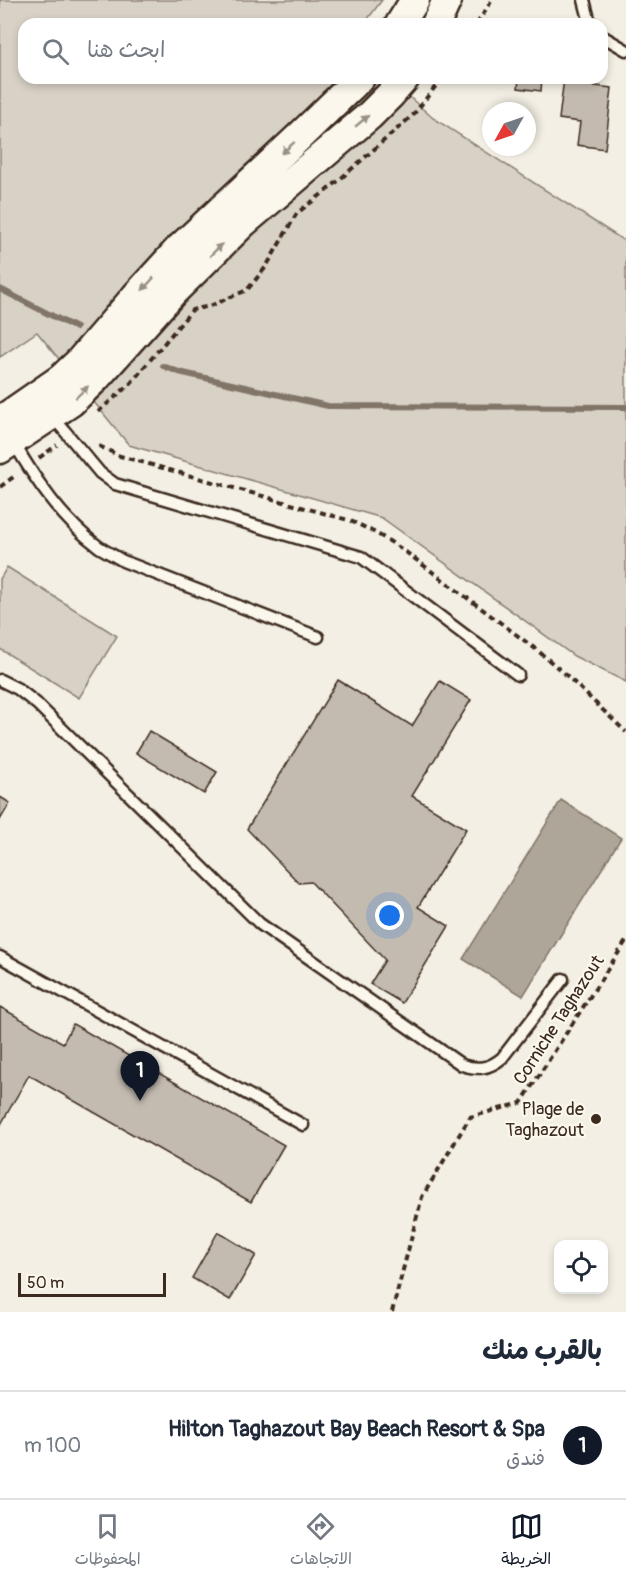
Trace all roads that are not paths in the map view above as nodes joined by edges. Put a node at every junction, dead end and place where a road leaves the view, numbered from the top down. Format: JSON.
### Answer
{"nodes":[{"id":1,"x":416,"y":0,"type":"edge"},
{"id":2,"x":447,"y":0,"type":"edge"},
{"id":3,"x":584,"y":0,"type":"edge"},
{"id":4,"x":404,"y":18,"type":"edge"},
{"id":5,"x":439,"y":18,"type":"edge"},
{"id":6,"x":589,"y":18,"type":"edge"},
{"id":7,"x":608,"y":40,"type":"edge"},
{"id":8,"x":626,"y":50,"type":"edge"},
{"id":9,"x":354,"y":84,"type":"edge"},
{"id":10,"x":400,"y":84,"type":"edge"},
{"id":11,"x":53,"y":416,"type":"junction"},
{"id":12,"x":4,"y":437,"type":"edge"},
{"id":13,"x":318,"y":637,"type":"dead end"},
{"id":14,"x":518,"y":675,"type":"dead end"},
{"id":15,"x":0,"y":680,"type":"edge"},
{"id":16,"x":0,"y":957,"type":"edge"},
{"id":17,"x":563,"y":979,"type":"dead end"},
{"id":18,"x":303,"y":1125,"type":"dead end"}],
"edges":[{"from":1,"to":4,"type":"street"},
{"from":2,"to":5,"type":"street"},
{"from":3,"to":6,"type":"lane"},
{"from":7,"to":8,"type":"lane"},
{"from":9,"to":11,"type":"street","one_way":true},
{"from":11,"to":10,"type":"street","one_way":true},
{"from":11,"to":12,"type":"street"},
{"from":11,"to":14,"type":"lane"},
{"from":12,"to":13,"type":"lane"},
{"from":15,"to":17,"type":"lane"},
{"from":16,"to":18,"type":"lane"}]}
